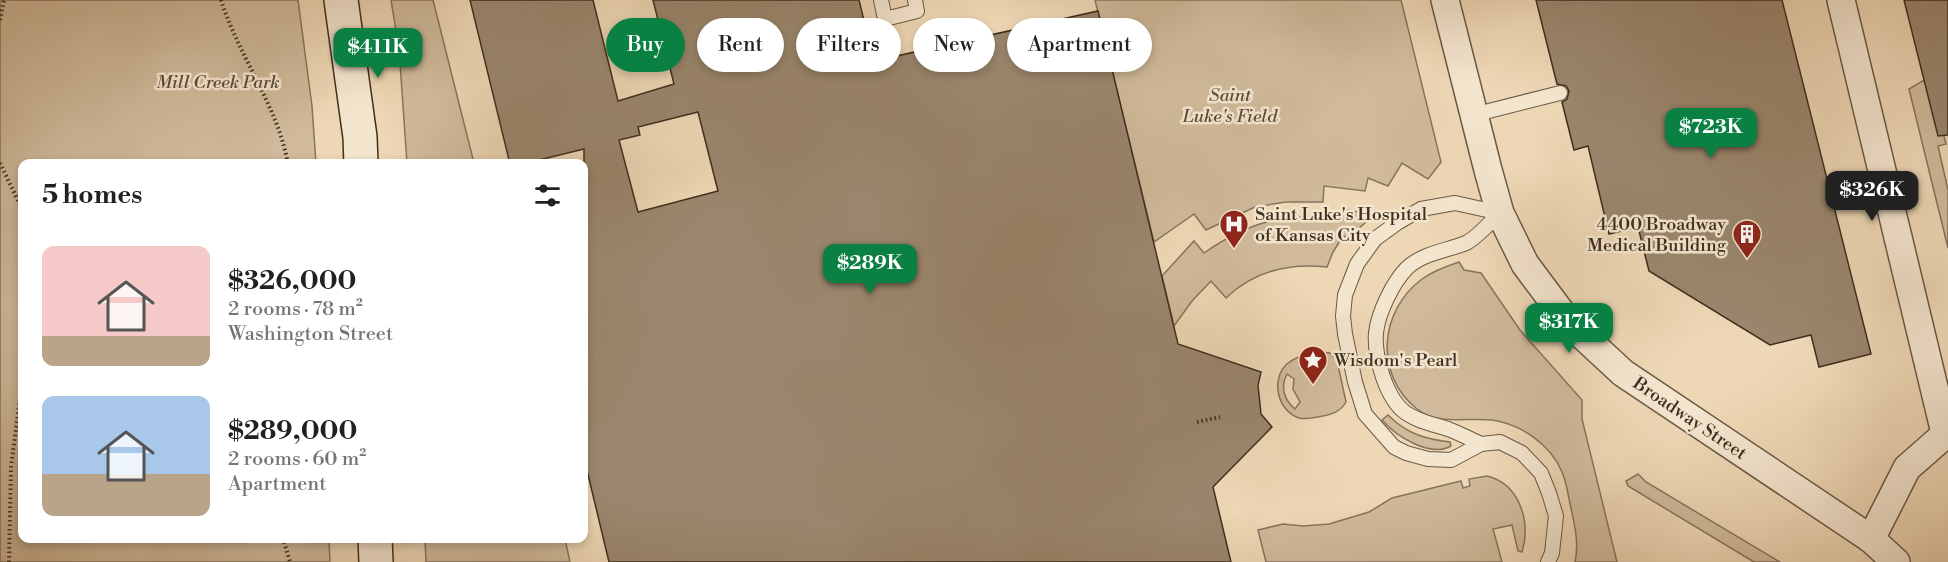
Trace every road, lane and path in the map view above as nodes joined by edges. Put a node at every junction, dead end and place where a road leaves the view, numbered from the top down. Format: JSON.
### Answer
{"nodes":[{"id":1,"x":221,"y":0,"type":"edge"},
{"id":2,"x":341,"y":0,"type":"edge"},
{"id":3,"x":881,"y":0,"type":"edge"},
{"id":4,"x":915,"y":0,"type":"edge"},
{"id":5,"x":1445,"y":0,"type":"edge"},
{"id":6,"x":1842,"y":0,"type":"edge"},
{"id":7,"x":5,"y":1,"type":"edge"},
{"id":8,"x":0,"y":20,"type":"edge"},
{"id":9,"x":1560,"y":93,"type":"dead end"},
{"id":10,"x":1473,"y":115,"type":"junction"},
{"id":11,"x":287,"y":159,"type":"edge"},
{"id":12,"x":361,"y":159,"type":"edge"},
{"id":13,"x":0,"y":163,"type":"edge"},
{"id":14,"x":18,"y":197,"type":"edge"},
{"id":15,"x":1500,"y":213,"type":"junction"},
{"id":16,"x":18,"y":417,"type":"edge"},
{"id":17,"x":1220,"y":417,"type":"dead end"},
{"id":18,"x":1197,"y":422,"type":"dead end"},
{"id":19,"x":1947,"y":432,"type":"edge"},
{"id":20,"x":1481,"y":444,"type":"junction"},
{"id":21,"x":1871,"y":539,"type":"junction"},
{"id":22,"x":284,"y":543,"type":"edge"},
{"id":23,"x":375,"y":543,"type":"edge"},
{"id":24,"x":9,"y":562,"type":"edge"},
{"id":25,"x":290,"y":562,"type":"edge"},
{"id":26,"x":376,"y":562,"type":"edge"},
{"id":27,"x":1548,"y":562,"type":"edge"},
{"id":28,"x":1896,"y":562,"type":"edge"}],
"edges":[{"from":1,"to":11,"type":"path"},
{"from":2,"to":12,"type":"main road"},
{"from":3,"to":4,"type":"lane"},
{"from":5,"to":10,"type":"street","name":"Broadway Street"},
{"from":6,"to":19,"type":"street"},
{"from":7,"to":8,"type":"path"},
{"from":9,"to":10,"type":"lane"},
{"from":10,"to":15,"type":"street","name":"Broadway Street"},
{"from":13,"to":14,"type":"path"},
{"from":15,"to":20,"type":"lane"},
{"from":15,"to":20,"type":"lane"},
{"from":15,"to":21,"type":"street","name":"Broadway Street"},
{"from":16,"to":24,"type":"path"},
{"from":17,"to":18,"type":"path"},
{"from":19,"to":21,"type":"street"},
{"from":20,"to":27,"type":"lane"},
{"from":21,"to":28,"type":"street","name":"Broadway Street"},
{"from":22,"to":25,"type":"path"},
{"from":23,"to":26,"type":"main road"}]}
